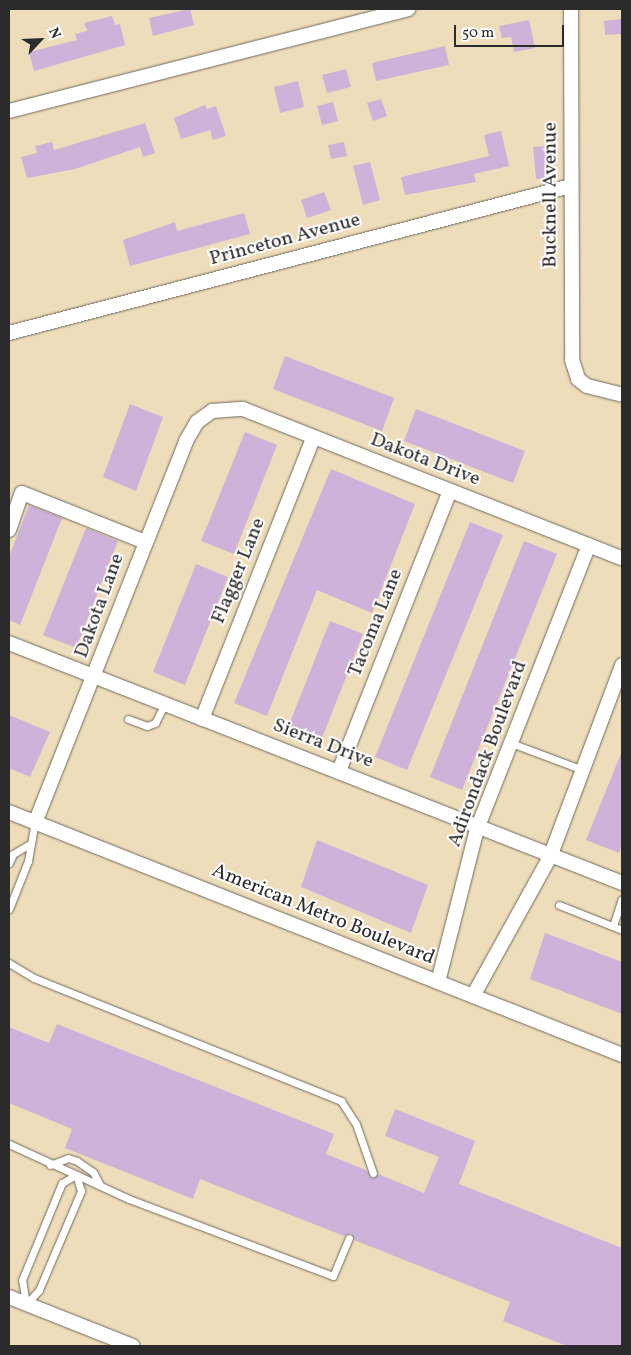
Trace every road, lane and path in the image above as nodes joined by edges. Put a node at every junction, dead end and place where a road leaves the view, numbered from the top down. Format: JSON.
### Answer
{"nodes":[{"id":1,"x":408,"y":9,"type":"edge"},
{"id":2,"x":571,"y":9,"type":"edge"},
{"id":3,"x":9,"y":111,"type":"edge"},
{"id":4,"x":571,"y":186,"type":"junction"},
{"id":5,"x":9,"y":333,"type":"edge"},
{"id":6,"x":622,"y":395,"type":"edge"},
{"id":7,"x":212,"y":411,"type":"joint"},
{"id":8,"x":313,"y":438,"type":"junction"},
{"id":9,"x":450,"y":491,"type":"junction"},
{"id":10,"x":9,"y":530,"type":"edge"},
{"id":11,"x":145,"y":542,"type":"junction"},
{"id":12,"x":589,"y":545,"type":"junction"},
{"id":13,"x":622,"y":558,"type":"edge"},
{"id":14,"x":9,"y":643,"type":"edge"},
{"id":15,"x":622,"y":666,"type":"edge"},
{"id":16,"x":95,"y":678,"type":"junction"},
{"id":17,"x":164,"y":705,"type":"junction"},
{"id":18,"x":128,"y":719,"type":"dead end"},
{"id":19,"x":202,"y":719,"type":"junction"},
{"id":20,"x":511,"y":743,"type":"junction"},
{"id":21,"x":583,"y":770,"type":"junction"},
{"id":22,"x":339,"y":771,"type":"junction"},
{"id":23,"x":9,"y":812,"type":"edge"},
{"id":24,"x":35,"y":822,"type":"junction"},
{"id":25,"x":477,"y":829,"type":"junction"},
{"id":26,"x":28,"y":845,"type":"junction"},
{"id":27,"x":550,"y":857,"type":"junction"},
{"id":28,"x":9,"y":863,"type":"edge"},
{"id":29,"x":622,"y":883,"type":"edge"},
{"id":30,"x":622,"y":899,"type":"edge"},
{"id":31,"x":559,"y":905,"type":"dead end"},
{"id":32,"x":9,"y":909,"type":"edge"},
{"id":33,"x":613,"y":926,"type":"junction"},
{"id":34,"x":622,"y":930,"type":"edge"},
{"id":35,"x":9,"y":963,"type":"edge"},
{"id":36,"x":438,"y":982,"type":"junction"},
{"id":37,"x":473,"y":996,"type":"junction"},
{"id":38,"x":622,"y":1055,"type":"edge"},
{"id":39,"x":9,"y":1144,"type":"edge"},
{"id":40,"x":50,"y":1164,"type":"junction"},
{"id":41,"x":373,"y":1172,"type":"dead end"},
{"id":42,"x":76,"y":1175,"type":"junction"},
{"id":43,"x":100,"y":1185,"type":"junction"},
{"id":44,"x":350,"y":1238,"type":"dead end"},
{"id":45,"x":9,"y":1297,"type":"edge"},
{"id":46,"x":26,"y":1304,"type":"junction"},
{"id":47,"x":133,"y":1346,"type":"edge"}],
"edges":[{"from":1,"to":3,"type":"street"},
{"from":2,"to":4,"type":"street","name":"Bucknell Avenue"},
{"from":4,"to":5,"type":"street","name":"Princeton Avenue"},
{"from":4,"to":6,"type":"street","name":"Bucknell Avenue"},
{"from":7,"to":8,"type":"street","name":"Dakota Drive"},
{"from":7,"to":11,"type":"street","name":"Dakota Lane"},
{"from":8,"to":9,"type":"street","name":"Dakota Drive"},
{"from":8,"to":19,"type":"street","name":"Flagger Lane"},
{"from":9,"to":12,"type":"street","name":"Dakota Drive"},
{"from":9,"to":22,"type":"street","name":"Tacoma Lane"},
{"from":10,"to":11,"type":"street"},
{"from":11,"to":16,"type":"street","name":"Dakota Lane"},
{"from":12,"to":13,"type":"street","name":"Dakota Drive"},
{"from":12,"to":20,"type":"street","name":"Adirondack Boulevard"},
{"from":14,"to":16,"type":"street","name":"Sierra Drive"},
{"from":15,"to":21,"type":"street"},
{"from":16,"to":17,"type":"street","name":"Sierra Drive"},
{"from":16,"to":24,"type":"street","name":"Dakota Lane"},
{"from":17,"to":18,"type":"lane"},
{"from":17,"to":19,"type":"street","name":"Sierra Drive"},
{"from":19,"to":22,"type":"street","name":"Sierra Drive"},
{"from":20,"to":21,"type":"lane"},
{"from":20,"to":25,"type":"street","name":"Adirondack Boulevard"},
{"from":21,"to":27,"type":"street"},
{"from":22,"to":25,"type":"street","name":"Sierra Drive"},
{"from":23,"to":24,"type":"street","name":"American Metro Boulevard"},
{"from":24,"to":26,"type":"lane"},
{"from":24,"to":36,"type":"street","name":"American Metro Boulevard"},
{"from":25,"to":27,"type":"street","name":"Sierra Drive"},
{"from":25,"to":36,"type":"street","name":"Adirondack Boulevard"},
{"from":26,"to":28,"type":"lane"},
{"from":26,"to":32,"type":"lane"},
{"from":27,"to":29,"type":"street","name":"Sierra Drive"},
{"from":27,"to":37,"type":"street"},
{"from":30,"to":33,"type":"lane"},
{"from":31,"to":33,"type":"lane"},
{"from":33,"to":34,"type":"lane"},
{"from":35,"to":41,"type":"lane"},
{"from":36,"to":37,"type":"street","name":"American Metro Boulevard"},
{"from":37,"to":38,"type":"street","name":"American Metro Boulevard"},
{"from":39,"to":40,"type":"lane"},
{"from":40,"to":42,"type":"lane"},
{"from":40,"to":43,"type":"lane"},
{"from":42,"to":43,"type":"lane"},
{"from":42,"to":46,"type":"lane"},
{"from":42,"to":46,"type":"lane"},
{"from":43,"to":44,"type":"lane"},
{"from":45,"to":46,"type":"street"},
{"from":46,"to":47,"type":"street"}]}
